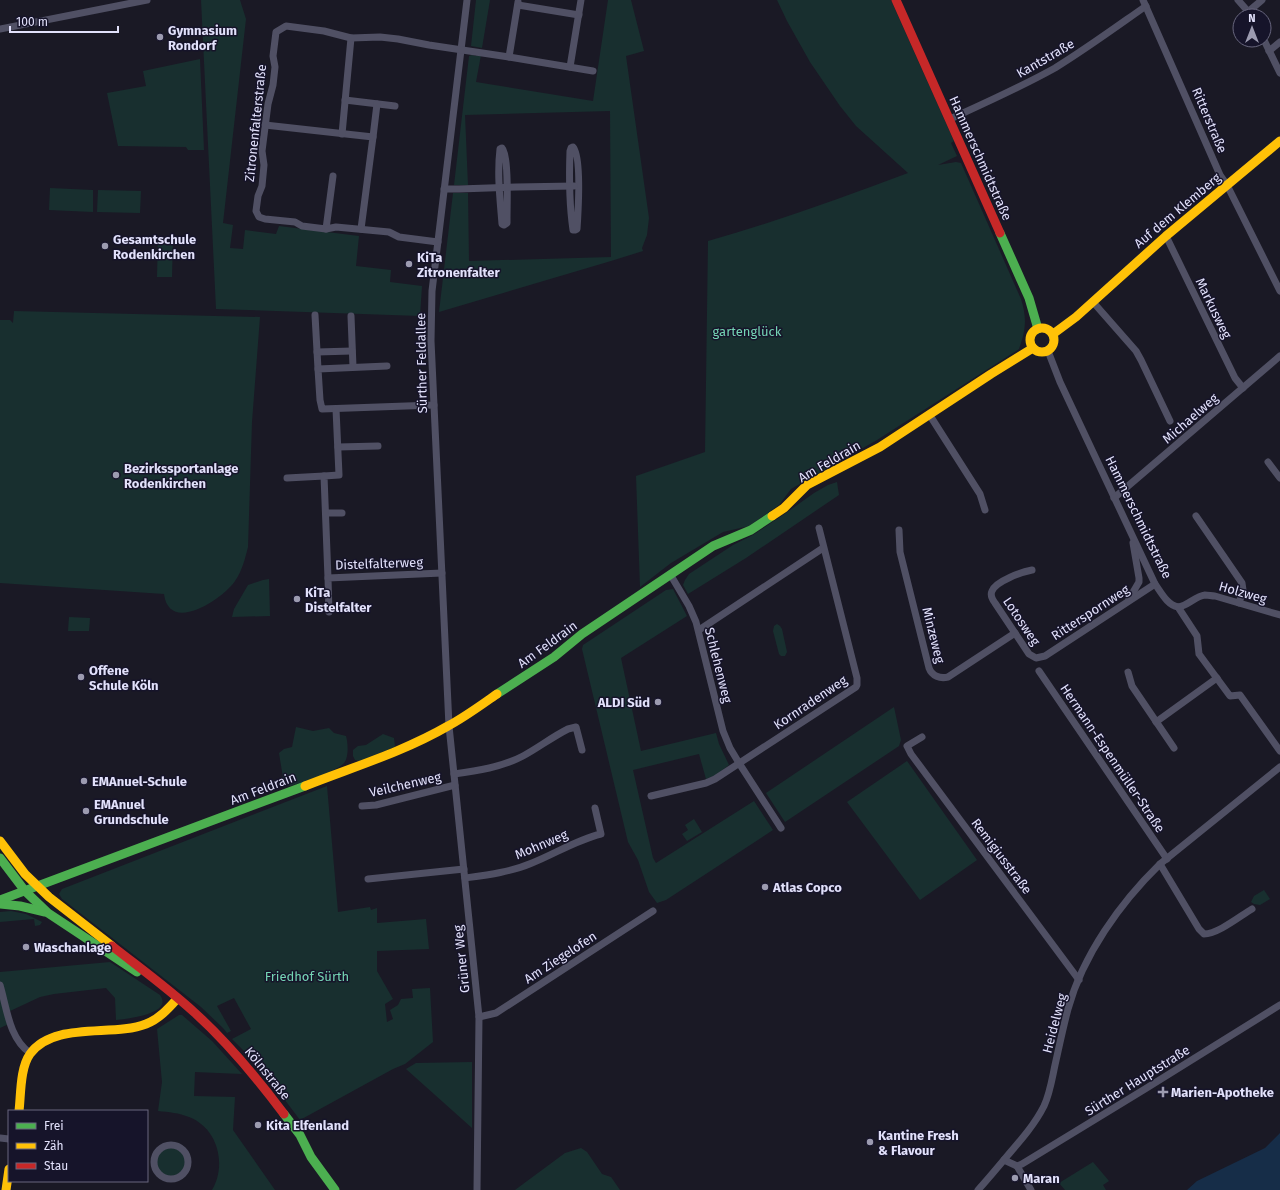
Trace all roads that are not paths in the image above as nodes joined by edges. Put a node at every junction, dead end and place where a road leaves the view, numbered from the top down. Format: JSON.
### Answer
{"nodes":[{"id":1,"x":147,"y":0,"type":"edge"},
{"id":2,"x":467,"y":0,"type":"edge"},
{"id":3,"x":581,"y":0,"type":"edge"},
{"id":4,"x":896,"y":0,"type":"edge"},
{"id":5,"x":1238,"y":0,"type":"edge"},
{"id":6,"x":1262,"y":0,"type":"edge"},
{"id":7,"x":518,"y":2,"type":"edge"},
{"id":8,"x":1145,"y":3,"type":"edge"},
{"id":9,"x":1245,"y":8,"type":"edge"},
{"id":10,"x":1255,"y":8,"type":"edge"},
{"id":11,"x":579,"y":15,"type":"junction"},
{"id":12,"x":0,"y":29,"type":"edge"},
{"id":13,"x":351,"y":38,"type":"junction"},
{"id":14,"x":1280,"y":42,"type":"edge"},
{"id":15,"x":1267,"y":48,"type":"edge"},
{"id":16,"x":461,"y":49,"type":"junction"},
{"id":17,"x":1269,"y":52,"type":"junction"},
{"id":18,"x":509,"y":57,"type":"junction"},
{"id":19,"x":570,"y":67,"type":"junction"},
{"id":20,"x":593,"y":71,"type":"dead end"},
{"id":21,"x":1280,"y":73,"type":"edge"},
{"id":22,"x":345,"y":100,"type":"junction"},
{"id":23,"x":377,"y":104,"type":"junction"},
{"id":24,"x":395,"y":106,"type":"dead end"},
{"id":25,"x":950,"y":119,"type":"junction"},
{"id":26,"x":265,"y":125,"type":"junction"},
{"id":27,"x":342,"y":134,"type":"junction"},
{"id":28,"x":373,"y":138,"type":"junction"},
{"id":29,"x":1280,"y":141,"type":"edge"},
{"id":30,"x":333,"y":176,"type":"dead end"},
{"id":31,"x":1227,"y":185,"type":"junction"},
{"id":32,"x":569,"y":186,"type":"junction"},
{"id":33,"x":578,"y":186,"type":"junction"},
{"id":34,"x":507,"y":187,"type":"junction"},
{"id":35,"x":499,"y":188,"type":"junction"},
{"id":36,"x":444,"y":189,"type":"junction"},
{"id":37,"x":326,"y":229,"type":"junction"},
{"id":38,"x":361,"y":229,"type":"junction"},
{"id":39,"x":1166,"y":236,"type":"junction"},
{"id":40,"x":438,"y":242,"type":"junction"},
{"id":41,"x":1280,"y":291,"type":"edge"},
{"id":42,"x":1093,"y":302,"type":"junction"},
{"id":43,"x":315,"y":315,"type":"dead end"},
{"id":44,"x":351,"y":316,"type":"dead end"},
{"id":45,"x":1038,"y":329,"type":"junction"},
{"id":46,"x":1053,"y":334,"type":"junction"},
{"id":47,"x":1033,"y":348,"type":"junction"},
{"id":48,"x":352,"y":351,"type":"junction"},
{"id":49,"x":1048,"y":351,"type":"junction"},
{"id":50,"x":317,"y":352,"type":"junction"},
{"id":51,"x":1280,"y":356,"type":"edge"},
{"id":52,"x":386,"y":366,"type":"dead end"},
{"id":53,"x":353,"y":367,"type":"junction"},
{"id":54,"x":318,"y":369,"type":"junction"},
{"id":55,"x":1243,"y":388,"type":"junction"},
{"id":56,"x":434,"y":405,"type":"junction"},
{"id":57,"x":336,"y":409,"type":"junction"},
{"id":58,"x":929,"y":414,"type":"junction"},
{"id":59,"x":1170,"y":421,"type":"dead end"},
{"id":60,"x":378,"y":446,"type":"dead end"},
{"id":61,"x":338,"y":447,"type":"junction"},
{"id":62,"x":1268,"y":462,"type":"dead end"},
{"id":63,"x":324,"y":476,"type":"junction"},
{"id":64,"x":286,"y":478,"type":"dead end"},
{"id":65,"x":1280,"y":478,"type":"edge"},
{"id":66,"x":1114,"y":498,"type":"junction"},
{"id":67,"x":985,"y":510,"type":"dead end"},
{"id":68,"x":342,"y":512,"type":"dead end"},
{"id":69,"x":326,"y":513,"type":"junction"},
{"id":70,"x":1196,"y":516,"type":"dead end"},
{"id":71,"x":819,"y":528,"type":"dead end"},
{"id":72,"x":900,"y":530,"type":"dead end"},
{"id":73,"x":1132,"y":537,"type":"junction"},
{"id":74,"x":823,"y":548,"type":"junction"},
{"id":75,"x":1032,"y":570,"type":"dead end"},
{"id":76,"x":442,"y":573,"type":"junction"},
{"id":77,"x":670,"y":574,"type":"junction"},
{"id":78,"x":328,"y":578,"type":"junction"},
{"id":79,"x":1155,"y":584,"type":"junction"},
{"id":80,"x":1127,"y":602,"type":"junction"},
{"id":81,"x":1239,"y":603,"type":"junction"},
{"id":82,"x":1178,"y":607,"type":"junction"},
{"id":83,"x":330,"y":612,"type":"dead end"},
{"id":84,"x":1280,"y":615,"type":"edge"},
{"id":85,"x":699,"y":630,"type":"junction"},
{"id":86,"x":1015,"y":634,"type":"junction"},
{"id":87,"x":1036,"y":658,"type":"joint"},
{"id":88,"x":1040,"y":671,"type":"dead end"},
{"id":89,"x":1128,"y":672,"type":"dead end"},
{"id":90,"x":1217,"y":678,"type":"junction"},
{"id":91,"x":1156,"y":722,"type":"junction"},
{"id":92,"x":449,"y":726,"type":"junction"},
{"id":93,"x":922,"y":737,"type":"dead end"},
{"id":94,"x":1174,"y":748,"type":"dead end"},
{"id":95,"x":582,"y":750,"type":"dead end"},
{"id":96,"x":1280,"y":751,"type":"edge"},
{"id":97,"x":739,"y":763,"type":"junction"},
{"id":98,"x":1280,"y":767,"type":"edge"},
{"id":99,"x":454,"y":774,"type":"junction"},
{"id":100,"x":455,"y":785,"type":"junction"},
{"id":101,"x":651,"y":796,"type":"dead end"},
{"id":102,"x":362,"y":806,"type":"dead end"},
{"id":103,"x":595,"y":808,"type":"dead end"},
{"id":104,"x":781,"y":828,"type":"dead end"},
{"id":105,"x":0,"y":841,"type":"edge"},
{"id":106,"x":0,"y":858,"type":"edge"},
{"id":107,"x":1167,"y":859,"type":"junction"},
{"id":108,"x":1160,"y":864,"type":"junction"},
{"id":109,"x":464,"y":869,"type":"junction"},
{"id":110,"x":465,"y":878,"type":"junction"},
{"id":111,"x":368,"y":879,"type":"dead end"},
{"id":112,"x":38,"y":886,"type":"junction"},
{"id":113,"x":25,"y":891,"type":"junction"},
{"id":114,"x":0,"y":900,"type":"edge"},
{"id":115,"x":0,"y":904,"type":"edge"},
{"id":116,"x":1252,"y":909,"type":"dead end"},
{"id":117,"x":653,"y":911,"type":"dead end"},
{"id":118,"x":48,"y":913,"type":"junction"},
{"id":119,"x":1079,"y":980,"type":"junction"},
{"id":120,"x":0,"y":985,"type":"edge"},
{"id":121,"x":163,"y":987,"type":"junction"},
{"id":122,"x":177,"y":998,"type":"junction"},
{"id":123,"x":1280,"y":1005,"type":"edge"},
{"id":124,"x":479,"y":1017,"type":"junction"},
{"id":125,"x":30,"y":1053,"type":"junction"},
{"id":126,"x":19,"y":1110,"type":"edge"},
{"id":127,"x":1004,"y":1160,"type":"junction"},
{"id":128,"x":151,"y":1161,"type":"edge"},
{"id":129,"x":1017,"y":1166,"type":"junction"},
{"id":130,"x":8,"y":1176,"type":"edge"},
{"id":131,"x":6,"y":1190,"type":"edge"},
{"id":132,"x":335,"y":1190,"type":"edge"},
{"id":133,"x":477,"y":1190,"type":"edge"},
{"id":134,"x":978,"y":1190,"type":"edge"},
{"id":135,"x":1031,"y":1190,"type":"edge"}],
"edges":[{"from":1,"to":12,"type":"street"},
{"from":2,"to":16,"type":"street","name":"Sürther Feldallee"},
{"from":3,"to":11,"type":"street"},
{"from":4,"to":25,"type":"street","name":"Hammerschmidtstraße"},
{"from":5,"to":9,"type":"street"},
{"from":6,"to":10,"type":"street"},
{"from":7,"to":11,"type":"street"},
{"from":7,"to":18,"type":"street"},
{"from":8,"to":25,"type":"street","name":"Kantstraße"},
{"from":8,"to":31,"type":"street","name":"Ritterstraße"},
{"from":11,"to":19,"type":"street"},
{"from":13,"to":16,"type":"street","name":"Zitronenfalterstraße"},
{"from":13,"to":22,"type":"street"},
{"from":13,"to":26,"type":"street","name":"Zitronenfalterstraße"},
{"from":14,"to":17,"type":"street"},
{"from":15,"to":17,"type":"street"},
{"from":16,"to":18,"type":"street","name":"Zitronenfalterstraße"},
{"from":16,"to":36,"type":"street","name":"Sürther Feldallee"},
{"from":17,"to":21,"type":"street"},
{"from":18,"to":19,"type":"street","name":"Zitronenfalterstraße"},
{"from":19,"to":20,"type":"street","name":"Zitronenfalterstraße"},
{"from":22,"to":23,"type":"street"},
{"from":22,"to":27,"type":"street"},
{"from":23,"to":24,"type":"street"},
{"from":23,"to":28,"type":"street"},
{"from":25,"to":45,"type":"street","name":"Hammerschmidtstraße"},
{"from":26,"to":27,"type":"street"},
{"from":26,"to":37,"type":"street","name":"Zitronenfalterstraße"},
{"from":27,"to":28,"type":"street"},
{"from":28,"to":38,"type":"street"},
{"from":29,"to":31,"type":"street","name":"Auf dem Klemberg"},
{"from":30,"to":37,"type":"street"},
{"from":31,"to":39,"type":"street","name":"Auf dem Klemberg"},
{"from":31,"to":41,"type":"street","name":"Ritterstraße"},
{"from":32,"to":33,"type":"street"},
{"from":32,"to":33,"type":"street"},
{"from":32,"to":33,"type":"street"},
{"from":32,"to":34,"type":"street"},
{"from":34,"to":35,"type":"street"},
{"from":34,"to":35,"type":"street"},
{"from":34,"to":35,"type":"street"},
{"from":35,"to":36,"type":"street"},
{"from":36,"to":40,"type":"street","name":"Sürther Feldallee"},
{"from":37,"to":38,"type":"street","name":"Zitronenfalterstraße"},
{"from":38,"to":40,"type":"street","name":"Zitronenfalterstraße"},
{"from":39,"to":42,"type":"street","name":"Auf dem Klemberg"},
{"from":39,"to":55,"type":"street","name":"Markusweg"},
{"from":40,"to":56,"type":"street","name":"Sürther Feldallee"},
{"from":42,"to":46,"type":"street","name":"Auf dem Klemberg"},
{"from":42,"to":59,"type":"street"},
{"from":43,"to":50,"type":"street"},
{"from":44,"to":48,"type":"street"},
{"from":45,"to":46,"type":"street"},
{"from":45,"to":47,"type":"street"},
{"from":46,"to":49,"type":"street"},
{"from":47,"to":49,"type":"street"},
{"from":47,"to":58,"type":"street","name":"Am Feldrain"},
{"from":48,"to":50,"type":"street"},
{"from":48,"to":53,"type":"street"},
{"from":49,"to":66,"type":"street","name":"Hammerschmidtstraße"},
{"from":50,"to":54,"type":"street"},
{"from":51,"to":55,"type":"street","name":"Michaelweg"},
{"from":52,"to":53,"type":"street"},
{"from":53,"to":54,"type":"street"},
{"from":54,"to":57,"type":"street"},
{"from":55,"to":66,"type":"street","name":"Michaelweg"},
{"from":56,"to":57,"type":"street"},
{"from":56,"to":76,"type":"street","name":"Sürther Feldallee"},
{"from":57,"to":61,"type":"street"},
{"from":58,"to":67,"type":"street"},
{"from":58,"to":77,"type":"street","name":"Am Feldrain"},
{"from":60,"to":61,"type":"street"},
{"from":61,"to":63,"type":"street"},
{"from":62,"to":65,"type":"street"},
{"from":63,"to":64,"type":"street"},
{"from":63,"to":69,"type":"street"},
{"from":66,"to":73,"type":"street","name":"Hammerschmidtstraße"},
{"from":68,"to":69,"type":"street"},
{"from":69,"to":78,"type":"street"},
{"from":70,"to":81,"type":"street"},
{"from":71,"to":74,"type":"street","name":"Kornradenweg"},
{"from":72,"to":86,"type":"street","name":"Minzeweg"},
{"from":73,"to":79,"type":"street","name":"Hammerschmidtstraße"},
{"from":73,"to":80,"type":"street"},
{"from":74,"to":85,"type":"street"},
{"from":74,"to":97,"type":"street","name":"Kornradenweg"},
{"from":75,"to":86,"type":"street","name":"Lotosweg"},
{"from":76,"to":78,"type":"street","name":"Distelfalterweg"},
{"from":76,"to":92,"type":"street","name":"Sürther Feldallee"},
{"from":77,"to":85,"type":"street","name":"Schlehenweg"},
{"from":77,"to":92,"type":"street","name":"Am Feldrain"},
{"from":78,"to":83,"type":"street","name":"Distelfalterweg"},
{"from":79,"to":80,"type":"street","name":"Ritterspornweg"},
{"from":79,"to":82,"type":"street","name":"Hammerschmidtstraße"},
{"from":80,"to":87,"type":"street","name":"Ritterspornweg"},
{"from":81,"to":82,"type":"street","name":"Holzweg"},
{"from":81,"to":84,"type":"street","name":"Holzweg"},
{"from":82,"to":90,"type":"street","name":"Hammerschmidtstraße"},
{"from":85,"to":97,"type":"street","name":"Schlehenweg"},
{"from":86,"to":87,"type":"street","name":"Lotosweg"},
{"from":88,"to":107,"type":"street","name":"Hermann-Espenmüller-Straße"},
{"from":89,"to":91,"type":"street"},
{"from":90,"to":91,"type":"street"},
{"from":90,"to":96,"type":"street","name":"Hammerschmidtstraße"},
{"from":91,"to":94,"type":"street"},
{"from":92,"to":99,"type":"street","name":"Grüner Weg"},
{"from":92,"to":112,"type":"street","name":"Am Feldrain"},
{"from":93,"to":119,"type":"street","name":"Remigiusstraße"},
{"from":95,"to":99,"type":"street"},
{"from":97,"to":101,"type":"street"},
{"from":97,"to":104,"type":"street","name":"Schlehenweg"},
{"from":98,"to":107,"type":"street","name":"Heidelweg"},
{"from":99,"to":100,"type":"street","name":"Grüner Weg"},
{"from":100,"to":102,"type":"street","name":"Veilchenweg"},
{"from":100,"to":109,"type":"street","name":"Grüner Weg"},
{"from":103,"to":110,"type":"street","name":"Mohnweg"},
{"from":105,"to":112,"type":"street","name":"Kölnstraße"},
{"from":106,"to":113,"type":"street","name":"Kölnstraße"},
{"from":107,"to":108,"type":"street","name":"Heidelweg"},
{"from":108,"to":116,"type":"street"},
{"from":108,"to":119,"type":"street","name":"Heidelweg"},
{"from":109,"to":110,"type":"street","name":"Grüner Weg"},
{"from":109,"to":111,"type":"street"},
{"from":110,"to":124,"type":"street","name":"Grüner Weg"},
{"from":112,"to":113,"type":"street","name":"Am Feldrain"},
{"from":112,"to":121,"type":"street","name":"Kölnstraße"},
{"from":113,"to":114,"type":"street","name":"Am Feldrain"},
{"from":113,"to":118,"type":"street","name":"Kölnstraße"},
{"from":115,"to":118,"type":"street"},
{"from":117,"to":124,"type":"street","name":"Am Ziegelofen"},
{"from":118,"to":121,"type":"street","name":"Kölnstraße"},
{"from":119,"to":127,"type":"street","name":"Heidelweg"},
{"from":120,"to":125,"type":"street"},
{"from":121,"to":122,"type":"street","name":"Kölnstraße"},
{"from":122,"to":125,"type":"street"},
{"from":122,"to":132,"type":"street","name":"Kölnstraße"},
{"from":123,"to":129,"type":"street","name":"Sürther Hauptstraße"},
{"from":124,"to":133,"type":"street","name":"Grüner Weg"},
{"from":125,"to":126,"type":"street"},
{"from":127,"to":129,"type":"street"},
{"from":127,"to":134,"type":"street","name":"Heidelweg"},
{"from":128,"to":128,"type":"street"},
{"from":129,"to":135,"type":"street"},
{"from":130,"to":131,"type":"street"}]}
